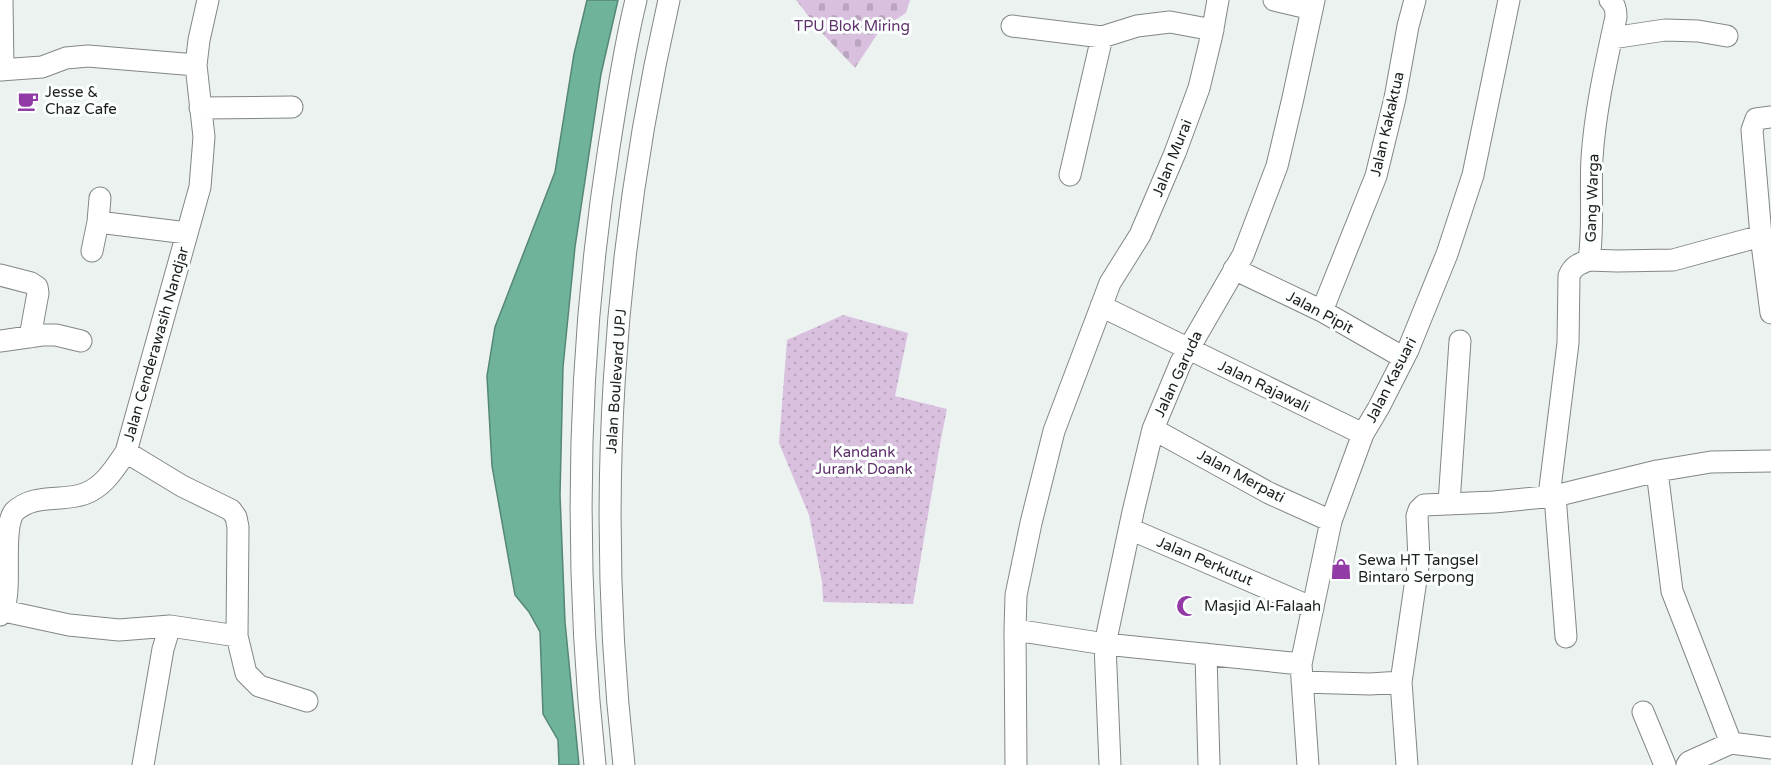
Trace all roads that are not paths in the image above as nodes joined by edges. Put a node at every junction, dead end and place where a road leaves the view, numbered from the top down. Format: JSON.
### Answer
{"nodes":[{"id":1,"x":2,"y":0,"type":"edge"},
{"id":2,"x":208,"y":0,"type":"edge"},
{"id":3,"x":636,"y":0,"type":"edge"},
{"id":4,"x":669,"y":0,"type":"edge"},
{"id":5,"x":1218,"y":0,"type":"edge"},
{"id":6,"x":1274,"y":0,"type":"edge"},
{"id":7,"x":1415,"y":0,"type":"edge"},
{"id":8,"x":1610,"y":0,"type":"edge"},
{"id":9,"x":1507,"y":1,"type":"edge"},
{"id":10,"x":1313,"y":5,"type":"edge"},
{"id":11,"x":1012,"y":26,"type":"dead end"},
{"id":12,"x":1213,"y":30,"type":"junction"},
{"id":13,"x":1727,"y":36,"type":"dead end"},
{"id":14,"x":1102,"y":37,"type":"junction"},
{"id":15,"x":1612,"y":38,"type":"junction"},
{"id":16,"x":196,"y":65,"type":"junction"},
{"id":17,"x":2,"y":70,"type":"edge"},
{"id":18,"x":292,"y":107,"type":"dead end"},
{"id":19,"x":200,"y":108,"type":"junction"},
{"id":20,"x":1771,"y":117,"type":"edge"},
{"id":21,"x":1070,"y":175,"type":"dead end"},
{"id":22,"x":100,"y":198,"type":"dead end"},
{"id":23,"x":98,"y":222,"type":"junction"},
{"id":24,"x":187,"y":233,"type":"junction"},
{"id":25,"x":1761,"y":236,"type":"junction"},
{"id":26,"x":92,"y":251,"type":"dead end"},
{"id":27,"x":1589,"y":260,"type":"junction"},
{"id":28,"x":1234,"y":269,"type":"junction"},
{"id":29,"x":0,"y":275,"type":"edge"},
{"id":30,"x":1101,"y":306,"type":"junction"},
{"id":31,"x":1322,"y":311,"type":"junction"},
{"id":32,"x":1771,"y":313,"type":"edge"},
{"id":33,"x":30,"y":337,"type":"junction"},
{"id":34,"x":0,"y":341,"type":"edge"},
{"id":35,"x":81,"y":341,"type":"dead end"},
{"id":36,"x":1460,"y":341,"type":"dead end"},
{"id":37,"x":1188,"y":349,"type":"junction"},
{"id":38,"x":1404,"y":358,"type":"junction"},
{"id":39,"x":1153,"y":429,"type":"junction"},
{"id":40,"x":1363,"y":434,"type":"junction"},
{"id":41,"x":126,"y":452,"type":"junction"},
{"id":42,"x":1771,"y":461,"type":"edge"},
{"id":43,"x":1657,"y":471,"type":"junction"},
{"id":44,"x":1552,"y":496,"type":"junction"},
{"id":45,"x":1449,"y":503,"type":"junction"},
{"id":46,"x":6,"y":513,"type":"edge"},
{"id":47,"x":1331,"y":521,"type":"junction"},
{"id":48,"x":1130,"y":529,"type":"junction"},
{"id":49,"x":1313,"y":608,"type":"junction"},
{"id":50,"x":2,"y":613,"type":"edge"},
{"id":51,"x":170,"y":626,"type":"junction"},
{"id":52,"x":1015,"y":630,"type":"junction"},
{"id":53,"x":237,"y":636,"type":"junction"},
{"id":54,"x":1566,"y":637,"type":"dead end"},
{"id":55,"x":1105,"y":644,"type":"junction"},
{"id":56,"x":1206,"y":654,"type":"junction"},
{"id":57,"x":1302,"y":673,"type":"junction"},
{"id":58,"x":1401,"y":682,"type":"junction"},
{"id":59,"x":306,"y":701,"type":"dead end"},
{"id":60,"x":1643,"y":712,"type":"dead end"},
{"id":61,"x":1731,"y":744,"type":"junction"},
{"id":62,"x":1771,"y":748,"type":"edge"},
{"id":63,"x":143,"y":765,"type":"edge"},
{"id":64,"x":595,"y":765,"type":"edge"},
{"id":65,"x":624,"y":765,"type":"edge"},
{"id":66,"x":1016,"y":765,"type":"edge"},
{"id":67,"x":1110,"y":765,"type":"edge"},
{"id":68,"x":1209,"y":765,"type":"edge"},
{"id":69,"x":1308,"y":765,"type":"edge"},
{"id":70,"x":1407,"y":765,"type":"edge"},
{"id":71,"x":1665,"y":765,"type":"edge"},
{"id":72,"x":1687,"y":765,"type":"edge"}],
"edges":[{"from":1,"to":17,"type":"street"},
{"from":2,"to":16,"type":"street","name":"Jalan Cenderawasih Nandjar"},
{"from":3,"to":64,"type":"street","name":"Jalan Boulevard UPJ"},
{"from":4,"to":65,"type":"street","name":"Jalan Boulevard UPJ"},
{"from":5,"to":12,"type":"street","name":"Jalan Murai"},
{"from":6,"to":10,"type":"street"},
{"from":7,"to":31,"type":"street","name":"Jalan Kakaktua"},
{"from":8,"to":15,"type":"street","name":"Gang Warga"},
{"from":9,"to":38,"type":"street","name":"Jalan Kasuari"},
{"from":10,"to":28,"type":"street","name":"Jalan Garuda"},
{"from":11,"to":14,"type":"street"},
{"from":12,"to":14,"type":"street"},
{"from":12,"to":30,"type":"street","name":"Jalan Murai"},
{"from":13,"to":15,"type":"street"},
{"from":14,"to":21,"type":"street"},
{"from":15,"to":27,"type":"street","name":"Gang Warga"},
{"from":16,"to":17,"type":"street"},
{"from":16,"to":19,"type":"street","name":"Jalan Cenderawasih Nandjar"},
{"from":18,"to":19,"type":"street"},
{"from":19,"to":24,"type":"street","name":"Jalan Cenderawasih Nandjar"},
{"from":20,"to":25,"type":"street"},
{"from":22,"to":23,"type":"street"},
{"from":23,"to":24,"type":"street"},
{"from":23,"to":26,"type":"street"},
{"from":24,"to":41,"type":"street","name":"Jalan Cenderawasih Nandjar"},
{"from":25,"to":27,"type":"street"},
{"from":25,"to":32,"type":"street"},
{"from":27,"to":44,"type":"street","name":"Gang Warga"},
{"from":28,"to":31,"type":"street","name":"Jalan Pipit"},
{"from":28,"to":37,"type":"street","name":"Jalan Garuda"},
{"from":29,"to":33,"type":"street"},
{"from":30,"to":37,"type":"street","name":"Jalan Rajawali"},
{"from":30,"to":52,"type":"street","name":"Jalan Murai"},
{"from":31,"to":38,"type":"street","name":"Jalan Pipit"},
{"from":33,"to":34,"type":"street"},
{"from":33,"to":35,"type":"street"},
{"from":36,"to":45,"type":"street"},
{"from":37,"to":39,"type":"street","name":"Jalan Garuda"},
{"from":37,"to":40,"type":"street","name":"Jalan Rajawali"},
{"from":38,"to":40,"type":"street","name":"Jalan Kasuari"},
{"from":39,"to":47,"type":"street","name":"Jalan Merpati"},
{"from":39,"to":48,"type":"street","name":"Jalan Garuda"},
{"from":40,"to":47,"type":"street","name":"Jalan Kasuari"},
{"from":41,"to":46,"type":"street","name":"Jalan Cenderawasih Nandjar"},
{"from":41,"to":53,"type":"street"},
{"from":42,"to":43,"type":"street"},
{"from":43,"to":44,"type":"street"},
{"from":43,"to":61,"type":"street"},
{"from":44,"to":45,"type":"street"},
{"from":44,"to":54,"type":"street"},
{"from":45,"to":58,"type":"street"},
{"from":46,"to":50,"type":"street","name":"Jalan Cenderawasih Nandjar"},
{"from":47,"to":49,"type":"street","name":"Jalan Kasuari"},
{"from":48,"to":49,"type":"street","name":"Jalan Perkutut"},
{"from":48,"to":55,"type":"street","name":"Jalan Garuda"},
{"from":49,"to":57,"type":"street","name":"Jalan Kasuari"},
{"from":50,"to":51,"type":"street"},
{"from":51,"to":53,"type":"street"},
{"from":51,"to":63,"type":"street"},
{"from":52,"to":55,"type":"street"},
{"from":52,"to":66,"type":"street","name":"Jalan Murai"},
{"from":53,"to":59,"type":"street"},
{"from":55,"to":56,"type":"street"},
{"from":55,"to":67,"type":"street","name":"Jalan Garuda"},
{"from":56,"to":57,"type":"street"},
{"from":56,"to":68,"type":"street"},
{"from":57,"to":58,"type":"street"},
{"from":57,"to":69,"type":"street","name":"Jalan Kasuari"},
{"from":58,"to":70,"type":"street"},
{"from":60,"to":71,"type":"street"},
{"from":61,"to":62,"type":"street"},
{"from":61,"to":72,"type":"street"}]}
